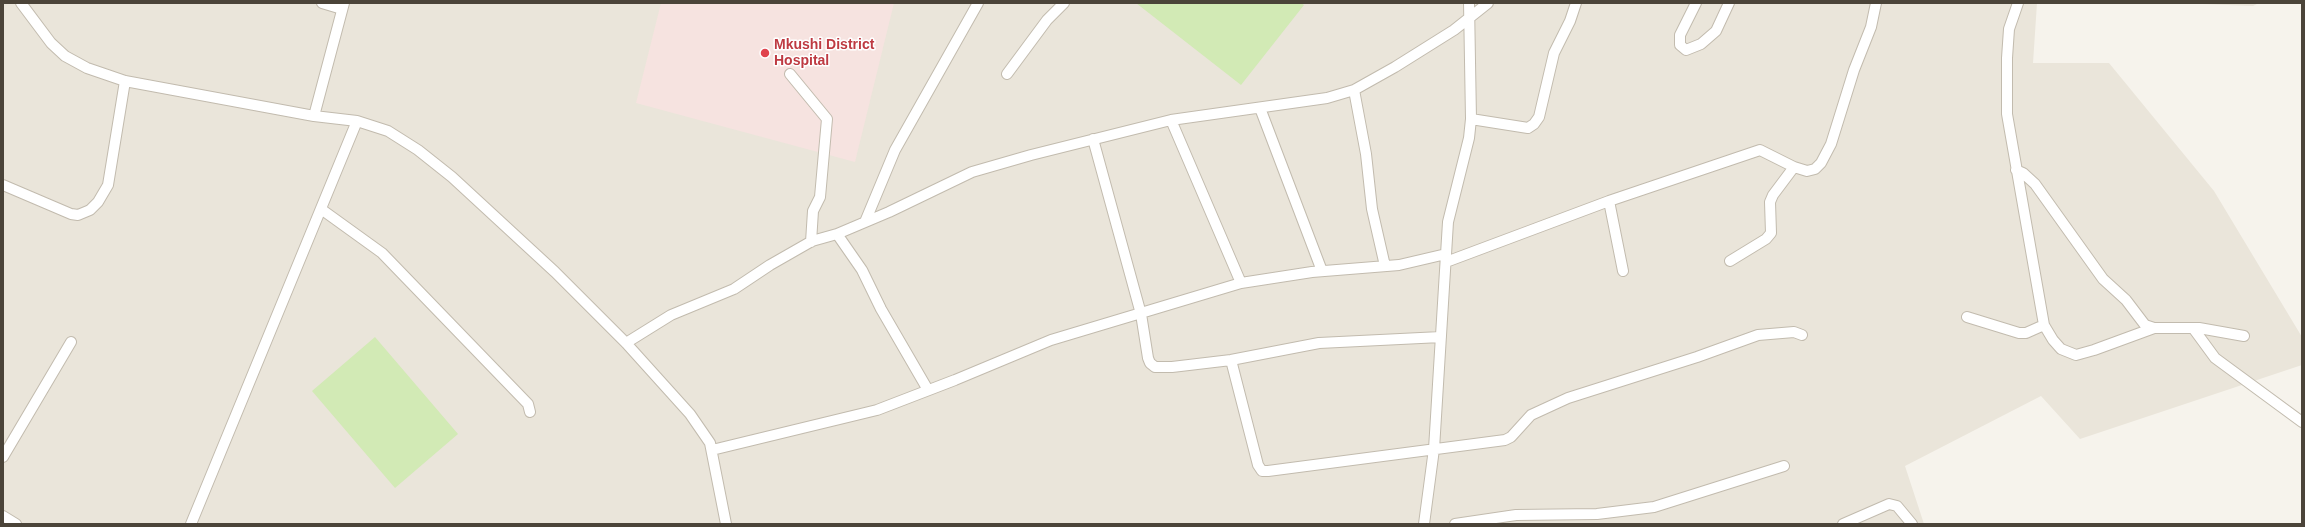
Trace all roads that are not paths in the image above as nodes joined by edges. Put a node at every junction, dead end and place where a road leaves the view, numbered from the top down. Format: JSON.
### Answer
{"nodes":[{"id":1,"x":21,"y":3,"type":"edge"},
{"id":2,"x":322,"y":3,"type":"edge"},
{"id":3,"x":978,"y":3,"type":"edge"},
{"id":4,"x":1064,"y":3,"type":"edge"},
{"id":5,"x":1469,"y":3,"type":"edge"},
{"id":6,"x":1488,"y":3,"type":"edge"},
{"id":7,"x":1576,"y":3,"type":"edge"},
{"id":8,"x":1696,"y":3,"type":"edge"},
{"id":9,"x":1729,"y":3,"type":"edge"},
{"id":10,"x":1876,"y":3,"type":"edge"},
{"id":11,"x":2018,"y":3,"type":"edge"},
{"id":12,"x":343,"y":6,"type":"edge"},
{"id":13,"x":1469,"y":17,"type":"junction"},
{"id":14,"x":790,"y":74,"type":"dead end"},
{"id":15,"x":1007,"y":74,"type":"dead end"},
{"id":16,"x":126,"y":81,"type":"junction"},
{"id":17,"x":1354,"y":90,"type":"junction"},
{"id":18,"x":1260,"y":108,"type":"junction"},
{"id":19,"x":314,"y":116,"type":"junction"},
{"id":20,"x":1471,"y":119,"type":"junction"},
{"id":21,"x":1171,"y":120,"type":"junction"},
{"id":22,"x":357,"y":121,"type":"junction"},
{"id":23,"x":1093,"y":139,"type":"junction"},
{"id":24,"x":1794,"y":168,"type":"junction"},
{"id":25,"x":2016,"y":170,"type":"junction"},
{"id":26,"x":3,"y":185,"type":"edge"},
{"id":27,"x":1609,"y":201,"type":"junction"},
{"id":28,"x":321,"y":209,"type":"junction"},
{"id":29,"x":865,"y":222,"type":"junction"},
{"id":30,"x":837,"y":234,"type":"junction"},
{"id":31,"x":811,"y":242,"type":"junction"},
{"id":32,"x":1446,"y":258,"type":"junction"},
{"id":33,"x":1730,"y":261,"type":"dead end"},
{"id":34,"x":1385,"y":266,"type":"junction"},
{"id":35,"x":1322,"y":271,"type":"junction"},
{"id":36,"x":1623,"y":271,"type":"dead end"},
{"id":37,"x":1241,"y":283,"type":"junction"},
{"id":38,"x":1141,"y":314,"type":"junction"},
{"id":39,"x":1967,"y":317,"type":"dead end"},
{"id":40,"x":2044,"y":325,"type":"junction"},
{"id":41,"x":2154,"y":328,"type":"junction"},
{"id":42,"x":2193,"y":328,"type":"junction"},
{"id":43,"x":1802,"y":334,"type":"dead end"},
{"id":44,"x":2244,"y":336,"type":"dead end"},
{"id":45,"x":1441,"y":337,"type":"junction"},
{"id":46,"x":71,"y":342,"type":"dead end"},
{"id":47,"x":626,"y":343,"type":"junction"},
{"id":48,"x":1231,"y":360,"type":"junction"},
{"id":49,"x":928,"y":390,"type":"junction"},
{"id":50,"x":530,"y":412,"type":"dead end"},
{"id":51,"x":2302,"y":422,"type":"edge"},
{"id":52,"x":1434,"y":449,"type":"junction"},
{"id":53,"x":712,"y":450,"type":"junction"},
{"id":54,"x":3,"y":457,"type":"edge"},
{"id":55,"x":1784,"y":466,"type":"dead end"},
{"id":56,"x":3,"y":516,"type":"edge"},
{"id":57,"x":1858,"y":521,"type":"edge"},
{"id":58,"x":16,"y":524,"type":"edge"},
{"id":59,"x":191,"y":524,"type":"edge"},
{"id":60,"x":726,"y":524,"type":"edge"},
{"id":61,"x":1424,"y":524,"type":"edge"},
{"id":62,"x":1455,"y":524,"type":"edge"},
{"id":63,"x":1844,"y":524,"type":"edge"},
{"id":64,"x":1912,"y":524,"type":"edge"}],
"edges":[{"from":1,"to":16,"type":"street"},
{"from":2,"to":12,"type":"street"},
{"from":3,"to":29,"type":"street"},
{"from":4,"to":15,"type":"street"},
{"from":5,"to":13,"type":"street"},
{"from":6,"to":13,"type":"street"},
{"from":7,"to":20,"type":"street"},
{"from":8,"to":9,"type":"street"},
{"from":10,"to":24,"type":"street"},
{"from":11,"to":25,"type":"street"},
{"from":12,"to":19,"type":"street"},
{"from":13,"to":17,"type":"street"},
{"from":13,"to":20,"type":"street"},
{"from":14,"to":31,"type":"street"},
{"from":16,"to":19,"type":"street"},
{"from":16,"to":26,"type":"street"},
{"from":17,"to":18,"type":"street"},
{"from":17,"to":34,"type":"street"},
{"from":18,"to":21,"type":"street"},
{"from":18,"to":35,"type":"street"},
{"from":19,"to":22,"type":"street"},
{"from":20,"to":32,"type":"street"},
{"from":21,"to":23,"type":"street"},
{"from":21,"to":37,"type":"street"},
{"from":22,"to":28,"type":"street"},
{"from":22,"to":47,"type":"street"},
{"from":23,"to":29,"type":"street"},
{"from":23,"to":38,"type":"street"},
{"from":24,"to":27,"type":"street"},
{"from":24,"to":33,"type":"street"},
{"from":25,"to":40,"type":"street"},
{"from":25,"to":41,"type":"street"},
{"from":27,"to":32,"type":"street"},
{"from":27,"to":36,"type":"street"},
{"from":28,"to":50,"type":"street"},
{"from":28,"to":59,"type":"street"},
{"from":29,"to":30,"type":"street"},
{"from":30,"to":31,"type":"street"},
{"from":30,"to":49,"type":"street"},
{"from":31,"to":47,"type":"street"},
{"from":32,"to":34,"type":"street"},
{"from":32,"to":45,"type":"street"},
{"from":34,"to":35,"type":"street"},
{"from":35,"to":37,"type":"street"},
{"from":37,"to":38,"type":"street"},
{"from":38,"to":48,"type":"street"},
{"from":38,"to":49,"type":"street"},
{"from":39,"to":40,"type":"street"},
{"from":40,"to":41,"type":"street"},
{"from":41,"to":42,"type":"street"},
{"from":42,"to":44,"type":"street"},
{"from":42,"to":51,"type":"street"},
{"from":43,"to":52,"type":"street"},
{"from":45,"to":48,"type":"street"},
{"from":45,"to":52,"type":"street"},
{"from":46,"to":54,"type":"street"},
{"from":47,"to":53,"type":"street"},
{"from":48,"to":52,"type":"street"},
{"from":49,"to":53,"type":"street"},
{"from":52,"to":61,"type":"street"},
{"from":53,"to":60,"type":"street"},
{"from":55,"to":62,"type":"street"},
{"from":56,"to":58,"type":"street"},
{"from":57,"to":63,"type":"street"},
{"from":57,"to":64,"type":"street"}]}
